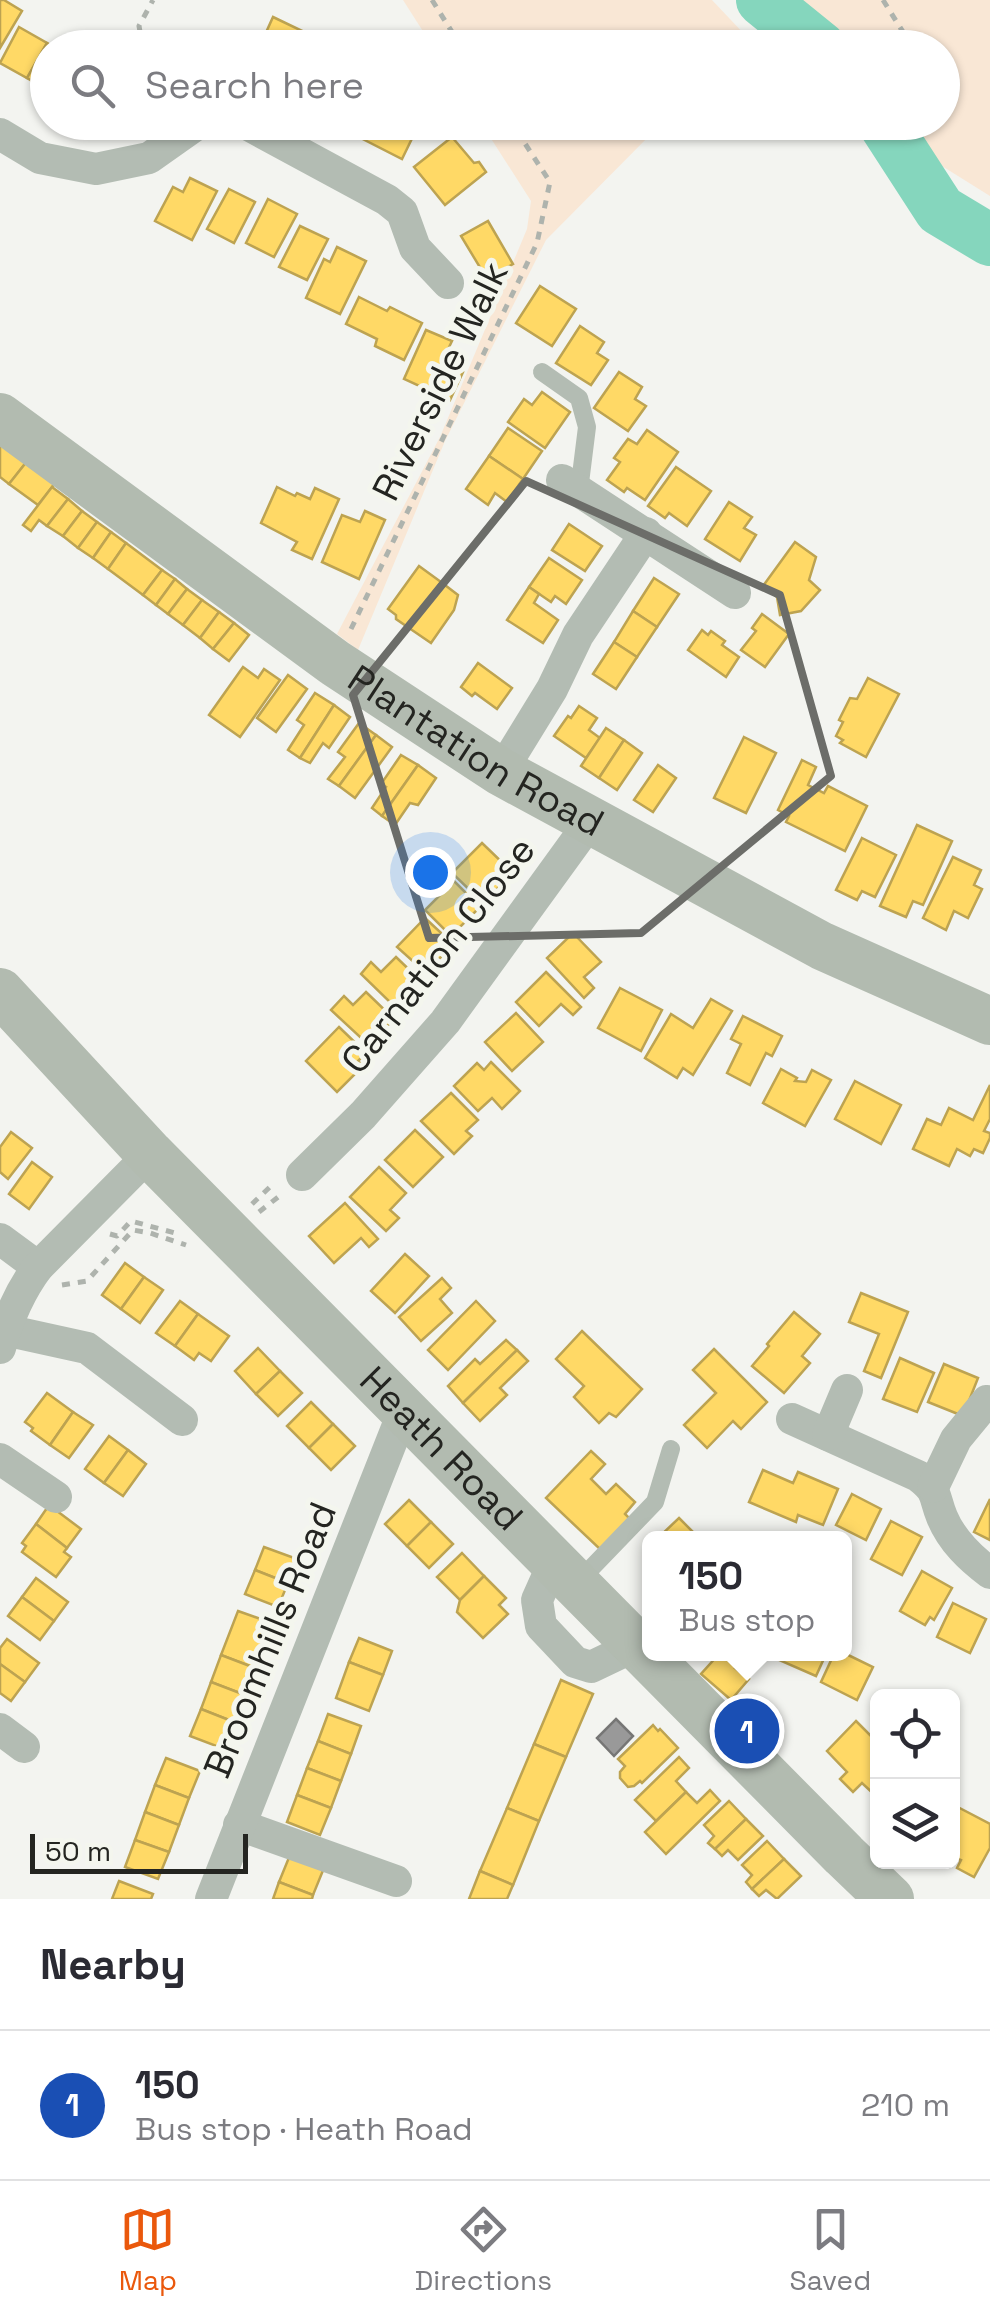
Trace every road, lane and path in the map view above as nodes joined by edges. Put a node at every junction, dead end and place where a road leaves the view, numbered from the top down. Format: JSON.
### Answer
{"nodes":[{"id":1,"x":152,"y":0,"type":"edge"},
{"id":2,"x":432,"y":0,"type":"edge"},
{"id":3,"x":883,"y":0,"type":"edge"},
{"id":4,"x":140,"y":30,"type":"edge"},
{"id":5,"x":451,"y":30,"type":"edge"},
{"id":6,"x":902,"y":30,"type":"edge"},
{"id":7,"x":0,"y":134,"type":"edge"},
{"id":8,"x":174,"y":140,"type":"edge"},
{"id":9,"x":276,"y":140,"type":"edge"},
{"id":10,"x":523,"y":140,"type":"edge"},
{"id":11,"x":448,"y":283,"type":"dead end"},
{"id":12,"x":542,"y":372,"type":"dead end"},
{"id":13,"x":0,"y":417,"type":"edge"},
{"id":14,"x":571,"y":485,"type":"joint"},
{"id":15,"x":646,"y":534,"type":"junction"},
{"id":16,"x":735,"y":593,"type":"dead end"},
{"id":17,"x":335,"y":662,"type":"junction"},
{"id":18,"x":501,"y":772,"type":"junction"},
{"id":19,"x":590,"y":822,"type":"junction"},
{"id":20,"x":0,"y":992,"type":"edge"},
{"id":21,"x":990,"y":1022,"type":"edge"},
{"id":22,"x":150,"y":1154,"type":"junction"},
{"id":23,"x":302,"y":1175,"type":"joint"},
{"id":24,"x":255,"y":1215,"type":"dead end"},
{"id":25,"x":79,"y":1226,"type":"junction"},
{"id":26,"x":0,"y":1239,"type":"edge"},
{"id":27,"x":196,"y":1239,"type":"dead end"},
{"id":28,"x":202,"y":1250,"type":"dead end"},
{"id":29,"x":32,"y":1275,"type":"junction"},
{"id":30,"x":3,"y":1339,"type":"edge"},
{"id":31,"x":847,"y":1390,"type":"dead end"},
{"id":32,"x":987,"y":1401,"type":"dead end"},
{"id":33,"x":404,"y":1410,"type":"junction"},
{"id":34,"x":792,"y":1419,"type":"dead end"},
{"id":35,"x":182,"y":1420,"type":"dead end"},
{"id":36,"x":828,"y":1436,"type":"junction"},
{"id":37,"x":671,"y":1449,"type":"dead end"},
{"id":38,"x":0,"y":1459,"type":"edge"},
{"id":39,"x":933,"y":1487,"type":"junction"},
{"id":40,"x":56,"y":1497,"type":"dead end"},
{"id":41,"x":565,"y":1573,"type":"junction"},
{"id":42,"x":990,"y":1573,"type":"edge"},
{"id":43,"x":642,"y":1650,"type":"edge"},
{"id":44,"x":653,"y":1661,"type":"edge"},
{"id":45,"x":239,"y":1825,"type":"junction"},
{"id":46,"x":396,"y":1881,"type":"dead end"},
{"id":47,"x":211,"y":1899,"type":"edge"},
{"id":48,"x":890,"y":1899,"type":"edge"}],
"edges":[{"from":1,"to":4,"type":"path"},
{"from":2,"to":5,"type":"path"},
{"from":3,"to":6,"type":"path"},
{"from":7,"to":8,"type":"street"},
{"from":9,"to":11,"type":"street"},
{"from":10,"to":17,"type":"path","name":"Riverside Walk"},
{"from":12,"to":14,"type":"lane"},
{"from":13,"to":17,"type":"street","name":"Plantation Road"},
{"from":14,"to":15,"type":"street"},
{"from":15,"to":16,"type":"street"},
{"from":15,"to":18,"type":"street"},
{"from":17,"to":18,"type":"street","name":"Plantation Road"},
{"from":18,"to":19,"type":"street","name":"Plantation Road"},
{"from":19,"to":21,"type":"street","name":"Plantation Road"},
{"from":19,"to":23,"type":"street","name":"Carnation Close"},
{"from":20,"to":22,"type":"street","name":"Heath Road"},
{"from":22,"to":25,"type":"street"},
{"from":22,"to":33,"type":"street","name":"Heath Road"},
{"from":23,"to":24,"type":"path"},
{"from":25,"to":27,"type":"path"},
{"from":25,"to":29,"type":"street"},
{"from":26,"to":29,"type":"street"},
{"from":28,"to":29,"type":"path"},
{"from":29,"to":30,"type":"street"},
{"from":30,"to":35,"type":"street"},
{"from":31,"to":36,"type":"street"},
{"from":32,"to":39,"type":"street"},
{"from":33,"to":41,"type":"street","name":"Heath Road"},
{"from":33,"to":45,"type":"street","name":"Broomhills Road"},
{"from":34,"to":36,"type":"street"},
{"from":36,"to":39,"type":"street"},
{"from":37,"to":41,"type":"lane"},
{"from":38,"to":40,"type":"street"},
{"from":39,"to":42,"type":"street"},
{"from":41,"to":43,"type":"street","name":"Heath Road"},
{"from":44,"to":48,"type":"street","name":"Heath Road"},
{"from":45,"to":46,"type":"street"},
{"from":45,"to":47,"type":"street","name":"Broomhills Road"}]}
